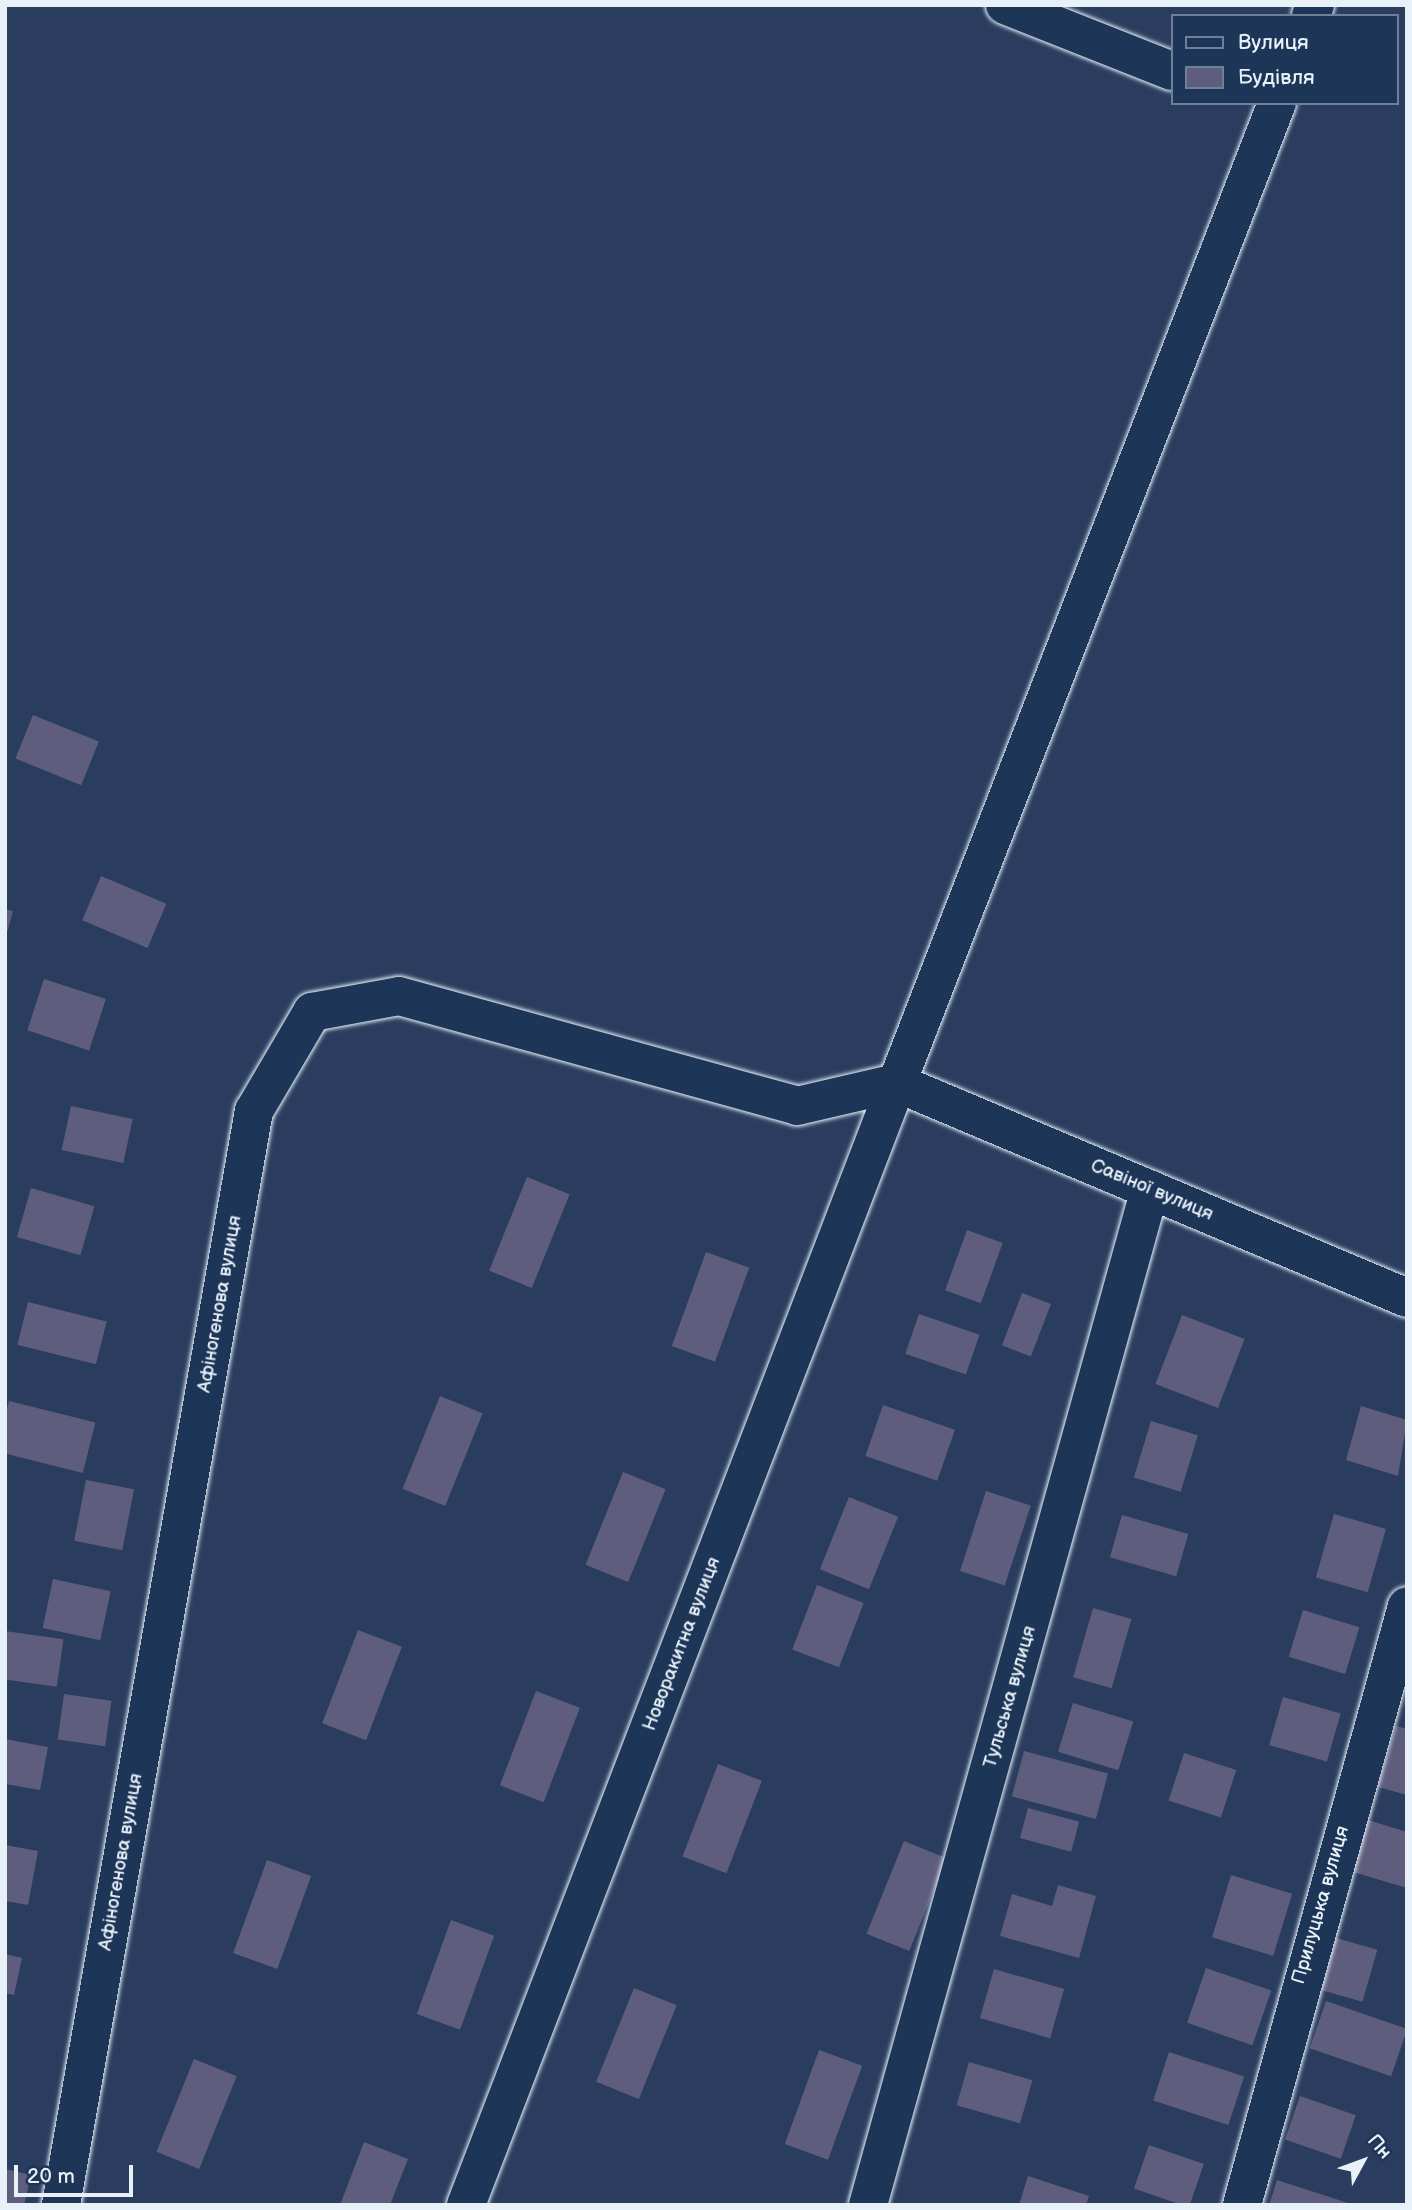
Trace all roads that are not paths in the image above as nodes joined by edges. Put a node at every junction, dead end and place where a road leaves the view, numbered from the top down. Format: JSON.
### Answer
{"nodes":[{"id":1,"x":1005,"y":5,"type":"edge"},
{"id":2,"x":1170,"y":70,"type":"edge"},
{"id":3,"x":1269,"y":106,"type":"edge"},
{"id":4,"x":897,"y":1083,"type":"junction"},
{"id":5,"x":1150,"y":1189,"type":"junction"},
{"id":6,"x":1407,"y":1297,"type":"edge"},
{"id":7,"x":1407,"y":1606,"type":"edge"},
{"id":8,"x":61,"y":2205,"type":"edge"},
{"id":9,"x":467,"y":2205,"type":"edge"},
{"id":10,"x":868,"y":2205,"type":"edge"},
{"id":11,"x":1242,"y":2205,"type":"edge"}],
"edges":[{"from":1,"to":2,"type":"street"},
{"from":3,"to":4,"type":"street","name":"Новоракитна вулиця"},
{"from":4,"to":5,"type":"street","name":"Савіної вулиця"},
{"from":4,"to":8,"type":"street","name":"Афіногенова вулиця"},
{"from":4,"to":9,"type":"street","name":"Новоракитна вулиця"},
{"from":5,"to":6,"type":"street","name":"Савіної вулиця"},
{"from":5,"to":10,"type":"street","name":"Тульська вулиця"},
{"from":7,"to":11,"type":"street","name":"Прилуцька вулиця"}]}
